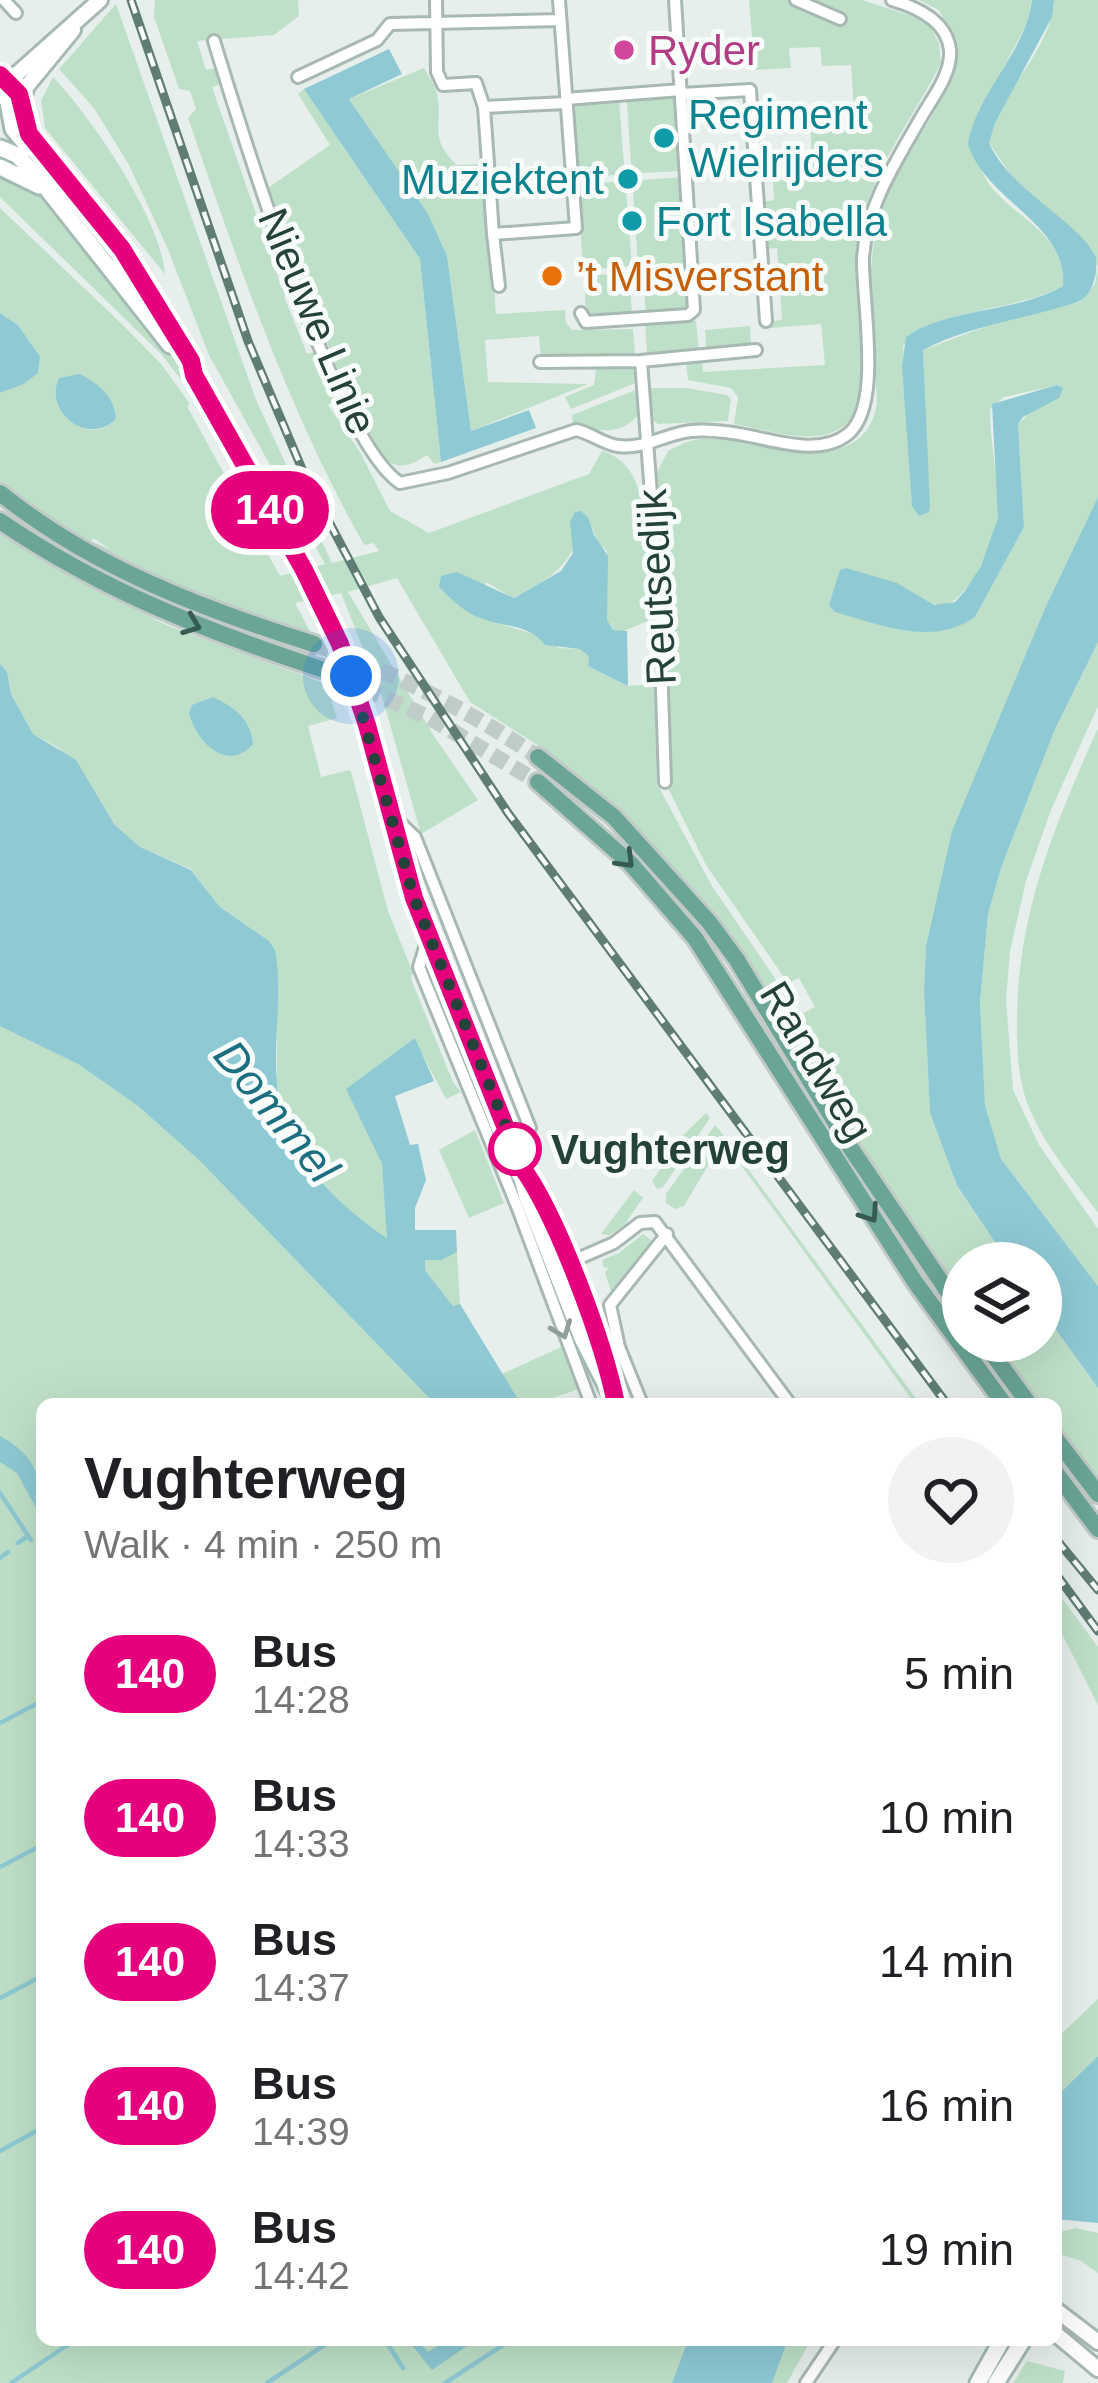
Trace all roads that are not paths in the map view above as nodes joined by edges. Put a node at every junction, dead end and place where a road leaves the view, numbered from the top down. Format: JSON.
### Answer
{"nodes":[{"id":1,"x":4,"y":0,"type":"edge"},
{"id":2,"x":100,"y":0,"type":"edge"},
{"id":3,"x":436,"y":0,"type":"edge"},
{"id":4,"x":559,"y":0,"type":"edge"},
{"id":5,"x":675,"y":0,"type":"edge"},
{"id":6,"x":796,"y":0,"type":"edge"},
{"id":7,"x":892,"y":0,"type":"edge"},
{"id":8,"x":16,"y":13,"type":"dead end"},
{"id":9,"x":840,"y":19,"type":"dead end"},
{"id":10,"x":560,"y":20,"type":"junction"},
{"id":11,"x":436,"y":22,"type":"junction"},
{"id":12,"x":75,"y":25,"type":"junction"},
{"id":13,"x":214,"y":41,"type":"dead end"},
{"id":14,"x":298,"y":76,"type":"dead end"},
{"id":15,"x":2,"y":80,"type":"edge"},
{"id":16,"x":681,"y":93,"type":"junction"},
{"id":17,"x":566,"y":101,"type":"junction"},
{"id":18,"x":484,"y":107,"type":"junction"},
{"id":19,"x":20,"y":118,"type":"junction"},
{"id":20,"x":0,"y":147,"type":"edge"},
{"id":21,"x":0,"y":167,"type":"edge"},
{"id":22,"x":52,"y":194,"type":"junction"},
{"id":23,"x":493,"y":234,"type":"junction"},
{"id":24,"x":499,"y":286,"type":"dead end"},
{"id":25,"x":581,"y":313,"type":"dead end"},
{"id":26,"x":766,"y":321,"type":"dead end"},
{"id":27,"x":755,"y":350,"type":"dead end"},
{"id":28,"x":641,"y":361,"type":"junction"},
{"id":29,"x":540,"y":362,"type":"dead end"},
{"id":30,"x":194,"y":375,"type":"junction"},
{"id":31,"x":648,"y":444,"type":"junction"},
{"id":32,"x":0,"y":493,"type":"edge"},
{"id":33,"x":0,"y":521,"type":"edge"},
{"id":34,"x":314,"y":644,"type":"tunnel mouth"},
{"id":35,"x":321,"y":669,"type":"tunnel mouth"},
{"id":36,"x":538,"y":757,"type":"tunnel mouth"},
{"id":37,"x":538,"y":782,"type":"tunnel mouth"},
{"id":38,"x":665,"y":782,"type":"dead end"},
{"id":39,"x":389,"y":813,"type":"junction"},
{"id":40,"x":429,"y":934,"type":"junction"},
{"id":41,"x":510,"y":1136,"type":"junction"},
{"id":42,"x":667,"y":1234,"type":"junction"},
{"id":43,"x":555,"y":1269,"type":"junction"},
{"id":44,"x":942,"y":1283,"type":"edge"},
{"id":45,"x":998,"y":1362,"type":"edge"},
{"id":46,"x":588,"y":1398,"type":"edge"},
{"id":47,"x":614,"y":1398,"type":"edge"},
{"id":48,"x":640,"y":1398,"type":"edge"},
{"id":49,"x":786,"y":1398,"type":"edge"},
{"id":50,"x":1000,"y":1398,"type":"edge"},
{"id":51,"x":1025,"y":1398,"type":"edge"},
{"id":52,"x":1062,"y":1447,"type":"edge"},
{"id":53,"x":1062,"y":1481,"type":"edge"},
{"id":54,"x":1098,"y":1494,"type":"edge"},
{"id":55,"x":1098,"y":1529,"type":"edge"},
{"id":56,"x":1062,"y":2315,"type":"edge"},
{"id":57,"x":1062,"y":2339,"type":"edge"},
{"id":58,"x":1098,"y":2342,"type":"edge"},
{"id":59,"x":831,"y":2346,"type":"edge"},
{"id":60,"x":999,"y":2346,"type":"edge"},
{"id":61,"x":1019,"y":2346,"type":"edge"},
{"id":62,"x":1098,"y":2369,"type":"edge"},
{"id":63,"x":806,"y":2383,"type":"edge"},
{"id":64,"x":978,"y":2383,"type":"edge"},
{"id":65,"x":996,"y":2383,"type":"edge"}],
"edges":[{"from":1,"to":8,"type":"street"},
{"from":2,"to":12,"type":"street"},
{"from":3,"to":11,"type":"street"},
{"from":4,"to":10,"type":"street"},
{"from":5,"to":16,"type":"street"},
{"from":6,"to":9,"type":"street"},
{"from":7,"to":31,"type":"street","name":"Reutsedijk"},
{"from":10,"to":11,"type":"street"},
{"from":10,"to":17,"type":"street"},
{"from":11,"to":14,"type":"street"},
{"from":11,"to":18,"type":"street"},
{"from":12,"to":15,"type":"street"},
{"from":12,"to":19,"type":"street"},
{"from":13,"to":31,"type":"street","name":"Nieuwe Linie"},
{"from":15,"to":19,"type":"main road"},
{"from":15,"to":19,"type":"main road"},
{"from":16,"to":17,"type":"street"},
{"from":16,"to":25,"type":"street"},
{"from":16,"to":26,"type":"street"},
{"from":17,"to":18,"type":"street"},
{"from":17,"to":23,"type":"street"},
{"from":18,"to":23,"type":"street"},
{"from":19,"to":20,"type":"main road"},
{"from":19,"to":30,"type":"main road"},
{"from":20,"to":22,"type":"main road"},
{"from":21,"to":22,"type":"main road"},
{"from":22,"to":30,"type":"main road"},
{"from":23,"to":24,"type":"street"},
{"from":27,"to":28,"type":"street"},
{"from":28,"to":29,"type":"street"},
{"from":28,"to":31,"type":"street"},
{"from":30,"to":39,"type":"main road"},
{"from":31,"to":38,"type":"street","name":"Reutsedijk"},
{"from":32,"to":34,"type":"main road"},
{"from":33,"to":35,"type":"main road","one_way":true},
{"from":36,"to":44,"type":"main road","name":"Randweg"},
{"from":37,"to":50,"type":"main road","name":"Randweg","one_way":true},
{"from":39,"to":40,"type":"main road"},
{"from":39,"to":41,"type":"street"},
{"from":40,"to":41,"type":"main road"},
{"from":40,"to":43,"type":"street"},
{"from":41,"to":43,"type":"main road"},
{"from":42,"to":43,"type":"street"},
{"from":42,"to":48,"type":"street"},
{"from":42,"to":49,"type":"street"},
{"from":43,"to":46,"type":"street","one_way":true},
{"from":43,"to":47,"type":"main road"},
{"from":45,"to":51,"type":"main road"},
{"from":52,"to":54,"type":"main road"},
{"from":53,"to":55,"type":"main road"},
{"from":56,"to":58,"type":"street"},
{"from":57,"to":62,"type":"street"},
{"from":59,"to":63,"type":"street"},
{"from":60,"to":64,"type":"main road"},
{"from":61,"to":65,"type":"main road"}]}
